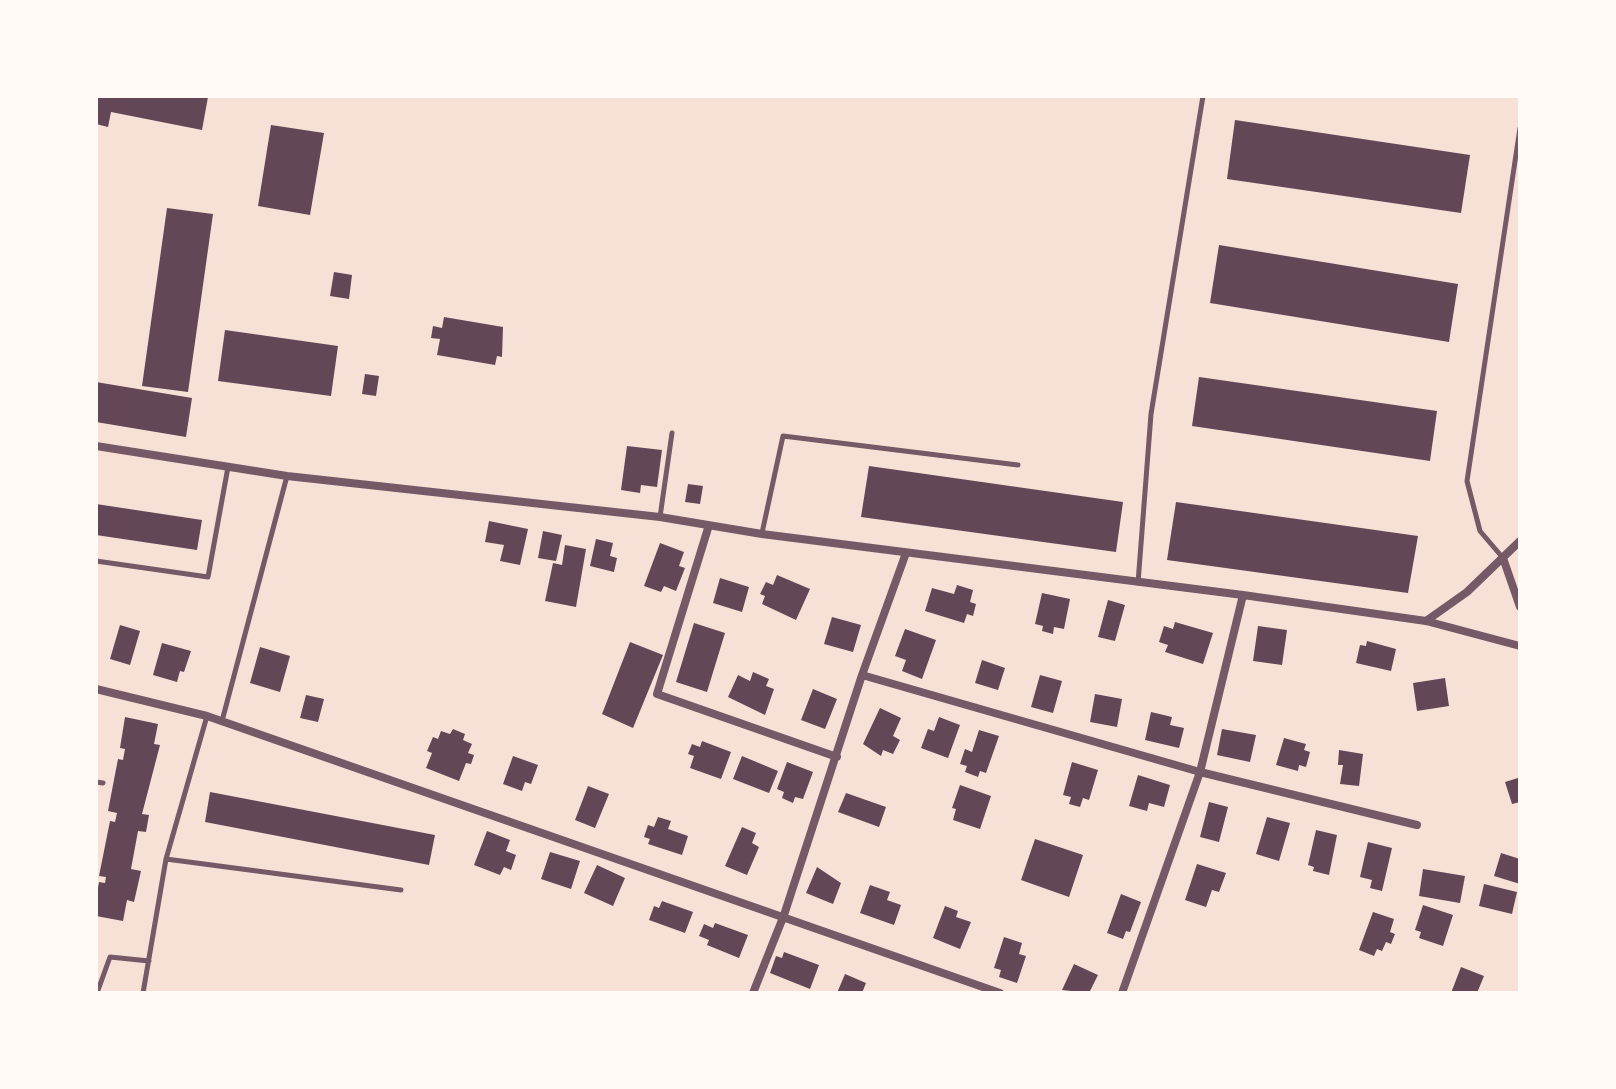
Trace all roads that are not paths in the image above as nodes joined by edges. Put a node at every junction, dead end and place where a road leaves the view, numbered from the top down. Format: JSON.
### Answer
{"nodes":[{"id":1,"x":1203,"y":96,"type":"edge"},
{"id":2,"x":1520,"y":128,"type":"edge"},
{"id":3,"x":672,"y":433,"type":"dead end"},
{"id":4,"x":96,"y":446,"type":"edge"},
{"id":5,"x":1018,"y":465,"type":"dead end"},
{"id":6,"x":228,"y":467,"type":"junction"},
{"id":7,"x":287,"y":476,"type":"junction"},
{"id":8,"x":660,"y":517,"type":"junction"},
{"id":9,"x":709,"y":525,"type":"junction"},
{"id":10,"x":762,"y":534,"type":"junction"},
{"id":11,"x":1520,"y":541,"type":"edge"},
{"id":12,"x":906,"y":553,"type":"junction"},
{"id":13,"x":1503,"y":558,"type":"junction"},
{"id":14,"x":96,"y":561,"type":"edge"},
{"id":15,"x":1138,"y":584,"type":"junction"},
{"id":16,"x":1243,"y":595,"type":"junction"},
{"id":17,"x":1520,"y":607,"type":"edge"},
{"id":18,"x":1426,"y":621,"type":"junction"},
{"id":19,"x":1520,"y":646,"type":"edge"},
{"id":20,"x":862,"y":675,"type":"junction"},
{"id":21,"x":96,"y":689,"type":"edge"},
{"id":22,"x":207,"y":716,"type":"junction"},
{"id":23,"x":222,"y":721,"type":"junction"},
{"id":24,"x":837,"y":757,"type":"junction"},
{"id":25,"x":1200,"y":772,"type":"junction"},
{"id":26,"x":1417,"y":825,"type":"dead end"},
{"id":27,"x":166,"y":859,"type":"junction"},
{"id":28,"x":401,"y":890,"type":"dead end"},
{"id":29,"x":784,"y":915,"type":"junction"},
{"id":30,"x":149,"y":961,"type":"junction"},
{"id":31,"x":97,"y":993,"type":"edge"},
{"id":32,"x":143,"y":993,"type":"edge"},
{"id":33,"x":753,"y":993,"type":"edge"},
{"id":34,"x":1000,"y":993,"type":"edge"},
{"id":35,"x":1122,"y":993,"type":"edge"}],
"edges":[{"from":1,"to":15,"type":"lane"},
{"from":2,"to":13,"type":"lane"},
{"from":3,"to":8,"type":"lane"},
{"from":4,"to":6,"type":"street"},
{"from":5,"to":10,"type":"lane"},
{"from":6,"to":7,"type":"street"},
{"from":6,"to":14,"type":"lane"},
{"from":7,"to":8,"type":"street"},
{"from":7,"to":23,"type":"lane"},
{"from":8,"to":9,"type":"street"},
{"from":9,"to":10,"type":"street"},
{"from":9,"to":24,"type":"street"},
{"from":10,"to":12,"type":"street"},
{"from":11,"to":13,"type":"street"},
{"from":12,"to":15,"type":"street"},
{"from":12,"to":20,"type":"street"},
{"from":13,"to":17,"type":"street"},
{"from":13,"to":18,"type":"street"},
{"from":15,"to":16,"type":"street"},
{"from":16,"to":18,"type":"street"},
{"from":16,"to":25,"type":"street"},
{"from":18,"to":19,"type":"street"},
{"from":20,"to":24,"type":"street"},
{"from":20,"to":25,"type":"street"},
{"from":21,"to":22,"type":"street"},
{"from":22,"to":23,"type":"street"},
{"from":22,"to":27,"type":"lane"},
{"from":23,"to":29,"type":"street"},
{"from":24,"to":29,"type":"street"},
{"from":25,"to":26,"type":"street"},
{"from":25,"to":35,"type":"street"},
{"from":27,"to":28,"type":"lane"},
{"from":27,"to":30,"type":"lane"},
{"from":29,"to":33,"type":"street"},
{"from":29,"to":34,"type":"street"},
{"from":30,"to":31,"type":"lane"},
{"from":30,"to":32,"type":"lane"}]}
